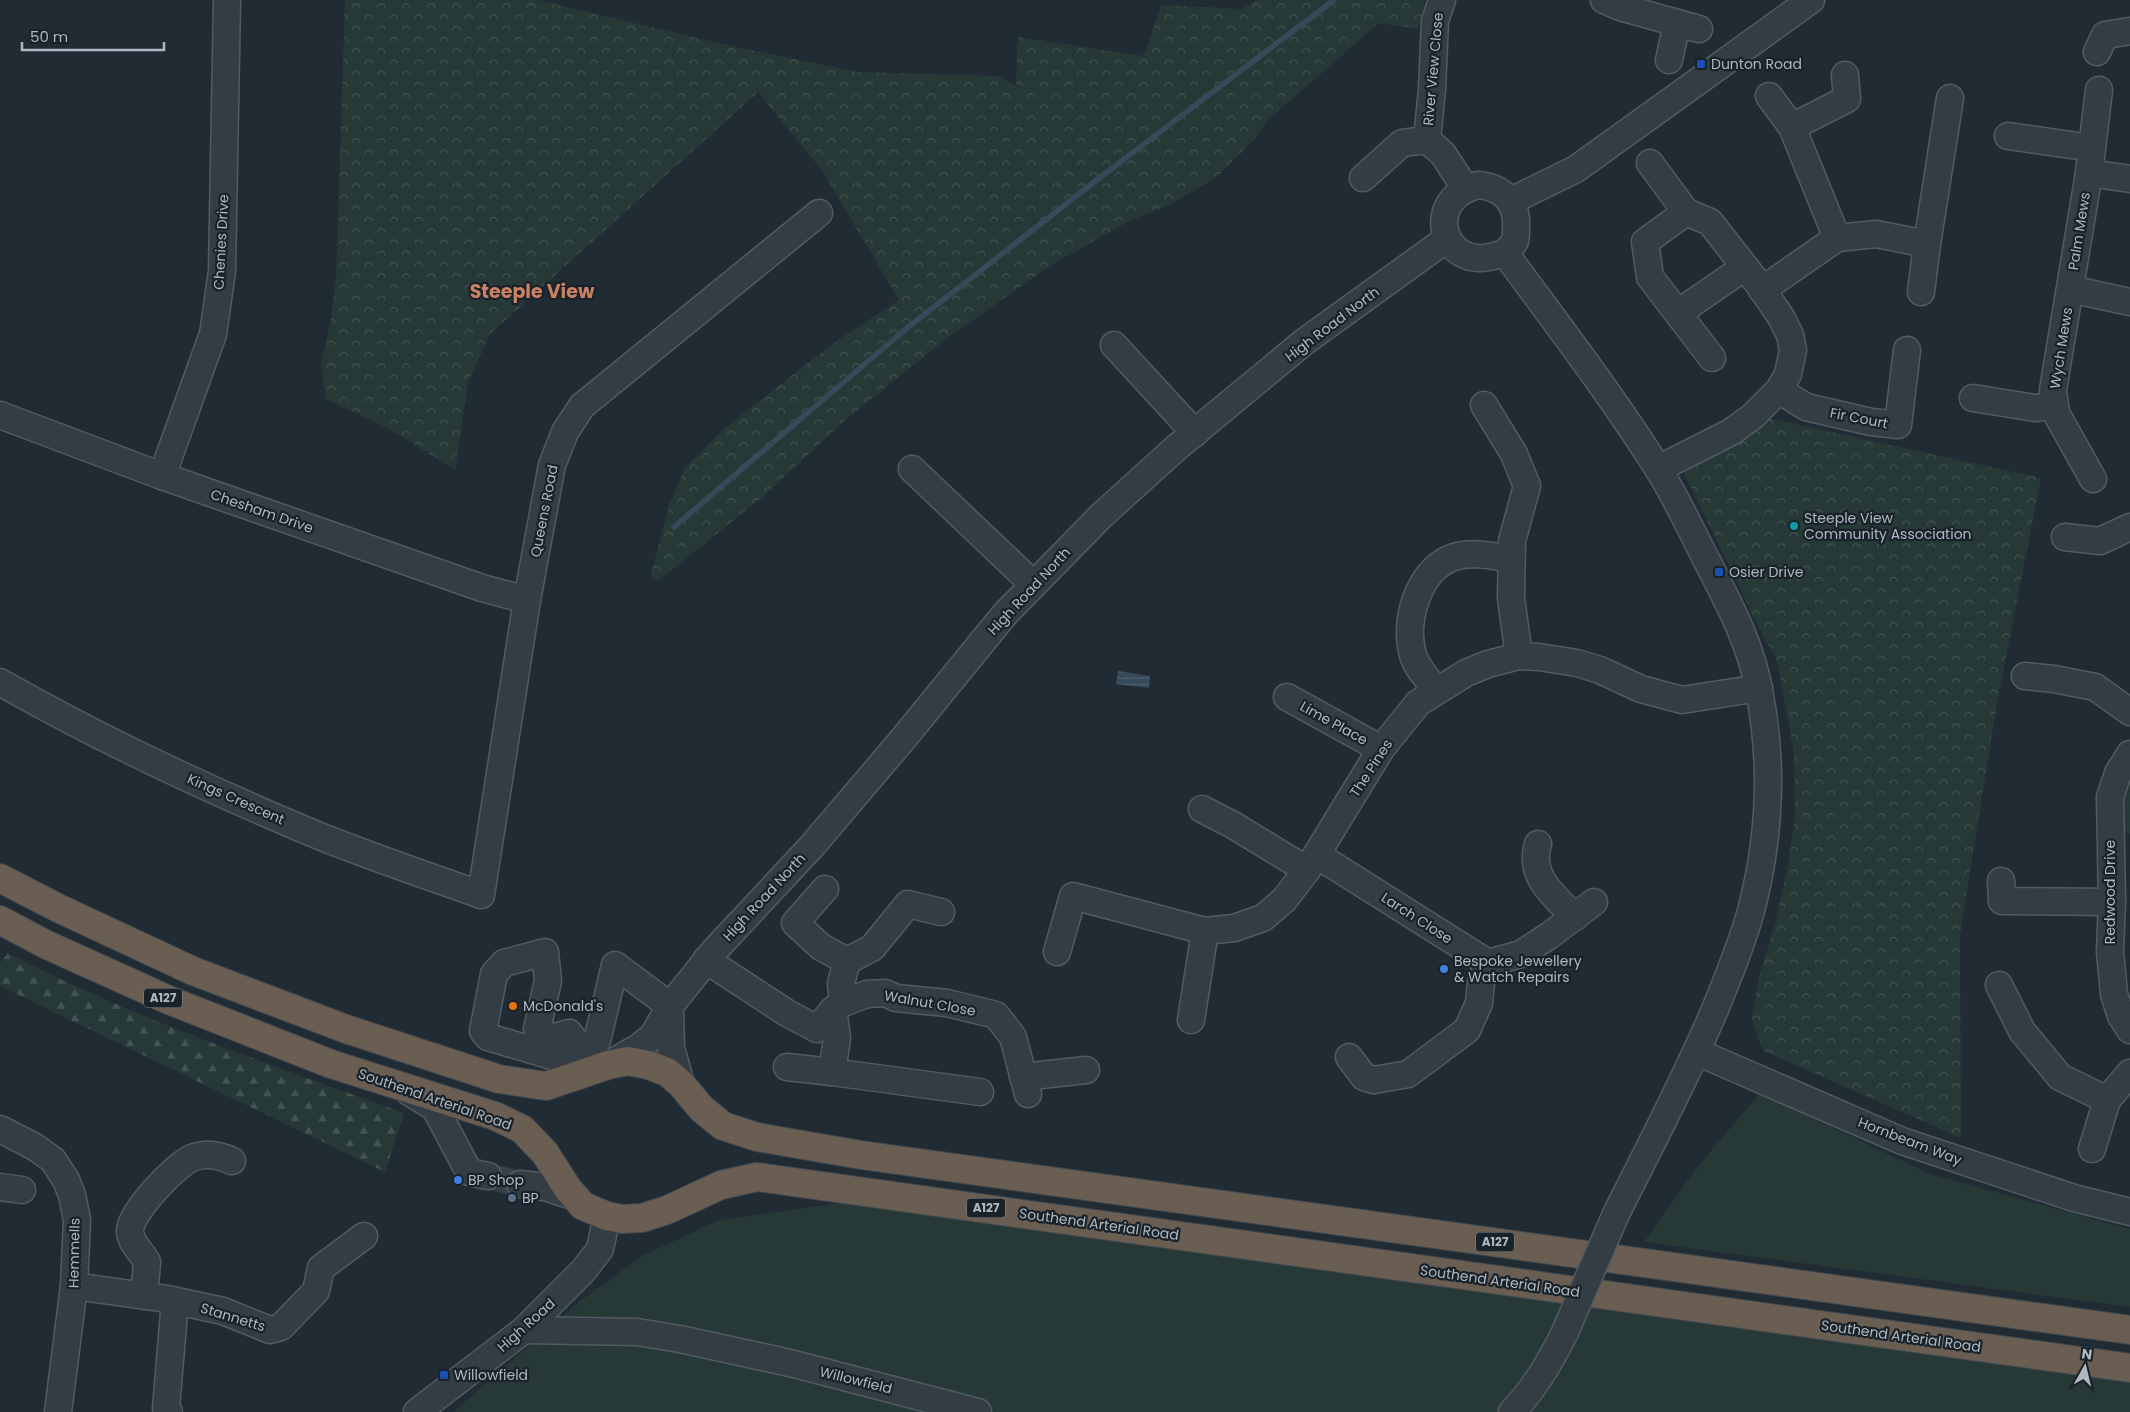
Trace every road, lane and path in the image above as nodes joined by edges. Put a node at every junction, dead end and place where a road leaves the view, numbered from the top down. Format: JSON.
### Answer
{"nodes":[{"id":1,"x":227,"y":0,"type":"edge"},
{"id":2,"x":1442,"y":0,"type":"edge"},
{"id":3,"x":1604,"y":0,"type":"edge"},
{"id":4,"x":1811,"y":0,"type":"edge"},
{"id":5,"x":2130,"y":31,"type":"edge"},
{"id":6,"x":2097,"y":52,"type":"dead end"},
{"id":7,"x":1669,"y":60,"type":"dead end"},
{"id":8,"x":1845,"y":76,"type":"dead end"},
{"id":9,"x":2099,"y":90,"type":"dead end"},
{"id":10,"x":1769,"y":96,"type":"dead end"},
{"id":11,"x":1950,"y":98,"type":"dead end"},
{"id":12,"x":1792,"y":126,"type":"junction"},
{"id":13,"x":2008,"y":136,"type":"dead end"},
{"id":14,"x":1427,"y":140,"type":"junction"},
{"id":15,"x":2090,"y":161,"type":"junction"},
{"id":16,"x":1650,"y":163,"type":"dead end"},
{"id":17,"x":1363,"y":178,"type":"dead end"},
{"id":18,"x":2130,"y":179,"type":"edge"},
{"id":19,"x":1465,"y":188,"type":"junction"},
{"id":20,"x":1512,"y":201,"type":"junction"},
{"id":21,"x":1686,"y":212,"type":"junction"},
{"id":22,"x":819,"y":213,"type":"dead end"},
{"id":23,"x":1448,"y":238,"type":"junction"},
{"id":24,"x":1837,"y":238,"type":"junction"},
{"id":25,"x":1927,"y":244,"type":"junction"},
{"id":26,"x":1505,"y":253,"type":"junction"},
{"id":27,"x":1745,"y":267,"type":"junction"},
{"id":28,"x":2070,"y":289,"type":"junction"},
{"id":29,"x":1762,"y":290,"type":"junction"},
{"id":30,"x":1921,"y":292,"type":"dead end"},
{"id":31,"x":2130,"y":302,"type":"edge"},
{"id":32,"x":1678,"y":313,"type":"junction"},
{"id":33,"x":1114,"y":345,"type":"dead end"},
{"id":34,"x":1907,"y":350,"type":"dead end"},
{"id":35,"x":1712,"y":358,"type":"dead end"},
{"id":36,"x":1779,"y":390,"type":"junction"},
{"id":37,"x":1973,"y":398,"type":"dead end"},
{"id":38,"x":1484,"y":405,"type":"dead end"},
{"id":39,"x":2055,"y":406,"type":"junction"},
{"id":40,"x":0,"y":415,"type":"edge"},
{"id":41,"x":1195,"y":433,"type":"junction"},
{"id":42,"x":912,"y":469,"type":"dead end"},
{"id":43,"x":1658,"y":469,"type":"junction"},
{"id":44,"x":162,"y":476,"type":"junction"},
{"id":45,"x":2093,"y":479,"type":"dead end"},
{"id":46,"x":2124,"y":529,"type":"edge"},
{"id":47,"x":2065,"y":537,"type":"dead end"},
{"id":48,"x":1512,"y":559,"type":"junction"},
{"id":49,"x":1033,"y":584,"type":"junction"},
{"id":50,"x":527,"y":600,"type":"junction"},
{"id":51,"x":1519,"y":656,"type":"junction"},
{"id":52,"x":2025,"y":676,"type":"dead end"},
{"id":53,"x":0,"y":682,"type":"edge"},
{"id":54,"x":1759,"y":688,"type":"junction"},
{"id":55,"x":1436,"y":691,"type":"junction"},
{"id":56,"x":1287,"y":697,"type":"dead end"},
{"id":57,"x":2130,"y":712,"type":"edge"},
{"id":58,"x":1380,"y":749,"type":"junction"},
{"id":59,"x":2130,"y":754,"type":"edge"},
{"id":60,"x":1202,"y":810,"type":"dead end"},
{"id":61,"x":1538,"y":844,"type":"dead end"},
{"id":62,"x":1312,"y":862,"type":"junction"},
{"id":63,"x":0,"y":878,"type":"edge"},
{"id":64,"x":2001,"y":881,"type":"dead end"},
{"id":65,"x":824,"y":889,"type":"dead end"},
{"id":66,"x":481,"y":894,"type":"joint"},
{"id":67,"x":2112,"y":902,"type":"junction"},
{"id":68,"x":941,"y":912,"type":"dead end"},
{"id":69,"x":0,"y":920,"type":"edge"},
{"id":70,"x":1205,"y":931,"type":"junction"},
{"id":71,"x":1057,"y":952,"type":"dead end"},
{"id":72,"x":706,"y":960,"type":"junction"},
{"id":73,"x":847,"y":961,"type":"junction"},
{"id":74,"x":1488,"y":963,"type":"junction"},
{"id":75,"x":1998,"y":985,"type":"dead end"},
{"id":76,"x":670,"y":1006,"type":"junction"},
{"id":77,"x":838,"y":1006,"type":"junction"},
{"id":78,"x":1191,"y":1020,"type":"dead end"},
{"id":79,"x":2130,"y":1030,"type":"edge"},
{"id":80,"x":575,"y":1041,"type":"junction"},
{"id":81,"x":1697,"y":1052,"type":"junction"},
{"id":82,"x":1349,"y":1057,"type":"dead end"},
{"id":83,"x":608,"y":1065,"type":"junction"},
{"id":84,"x":787,"y":1067,"type":"dead end"},
{"id":85,"x":1086,"y":1070,"type":"dead end"},
{"id":86,"x":832,"y":1072,"type":"junction"},
{"id":87,"x":2130,"y":1072,"type":"edge"},
{"id":88,"x":681,"y":1084,"type":"junction"},
{"id":89,"x":402,"y":1086,"type":"junction"},
{"id":90,"x":980,"y":1092,"type":"dead end"},
{"id":91,"x":2107,"y":1100,"type":"junction"},
{"id":92,"x":0,"y":1129,"type":"edge"},
{"id":93,"x":2092,"y":1149,"type":"dead end"},
{"id":94,"x":232,"y":1161,"type":"dead end"},
{"id":95,"x":488,"y":1176,"type":"tunnel mouth"},
{"id":96,"x":520,"y":1184,"type":"tunnel mouth"},
{"id":97,"x":575,"y":1197,"type":"junction"},
{"id":98,"x":2130,"y":1212,"type":"edge"},
{"id":99,"x":607,"y":1216,"type":"junction"},
{"id":100,"x":364,"y":1236,"type":"dead end"},
{"id":101,"x":74,"y":1286,"type":"junction"},
{"id":102,"x":144,"y":1296,"type":"junction"},
{"id":103,"x":175,"y":1301,"type":"junction"},
{"id":104,"x":524,"y":1330,"type":"junction"},
{"id":105,"x":2130,"y":1330,"type":"edge"},
{"id":106,"x":2130,"y":1368,"type":"edge"},
{"id":107,"x":58,"y":1412,"type":"edge"},
{"id":108,"x":169,"y":1412,"type":"edge"},
{"id":109,"x":417,"y":1412,"type":"edge"},
{"id":110,"x":978,"y":1412,"type":"edge"},
{"id":111,"x":1512,"y":1412,"type":"edge"}],
"edges":[{"from":1,"to":44,"type":"street","name":"Chenies Drive"},
{"from":2,"to":14,"type":"street","name":"River View Close"},
{"from":3,"to":7,"type":"street"},
{"from":4,"to":20,"type":"street"},
{"from":5,"to":6,"type":"street"},
{"from":8,"to":12,"type":"street"},
{"from":9,"to":15,"type":"street","name":"Palm Mews"},
{"from":10,"to":12,"type":"street"},
{"from":11,"to":25,"type":"street"},
{"from":12,"to":24,"type":"street"},
{"from":13,"to":15,"type":"street"},
{"from":14,"to":17,"type":"street","name":"River View Close"},
{"from":14,"to":19,"type":"street","name":"River View Close"},
{"from":15,"to":18,"type":"street","name":"Palm Mews"},
{"from":15,"to":28,"type":"street","name":"Palm Mews"},
{"from":16,"to":21,"type":"street"},
{"from":19,"to":20,"type":"street"},
{"from":19,"to":23,"type":"street"},
{"from":20,"to":26,"type":"street"},
{"from":21,"to":27,"type":"street"},
{"from":21,"to":32,"type":"street"},
{"from":22,"to":50,"type":"street","name":"Queens Road"},
{"from":23,"to":26,"type":"street"},
{"from":23,"to":41,"type":"street","name":"High Road North"},
{"from":24,"to":25,"type":"street"},
{"from":24,"to":29,"type":"street"},
{"from":25,"to":30,"type":"street"},
{"from":26,"to":43,"type":"street"},
{"from":27,"to":29,"type":"street"},
{"from":27,"to":32,"type":"street"},
{"from":28,"to":31,"type":"street"},
{"from":28,"to":39,"type":"street","name":"Wych Mews"},
{"from":29,"to":36,"type":"street"},
{"from":32,"to":35,"type":"street"},
{"from":33,"to":41,"type":"street"},
{"from":34,"to":36,"type":"street","name":"Fir Court"},
{"from":36,"to":43,"type":"street"},
{"from":37,"to":39,"type":"street","name":"Wych Mews"},
{"from":38,"to":48,"type":"street"},
{"from":39,"to":45,"type":"street","name":"Wych Mews"},
{"from":40,"to":44,"type":"street","name":"Chesham Drive"},
{"from":41,"to":49,"type":"street","name":"High Road North"},
{"from":42,"to":49,"type":"street"},
{"from":43,"to":54,"type":"street"},
{"from":44,"to":50,"type":"street","name":"Chesham Drive"},
{"from":46,"to":47,"type":"street"},
{"from":48,"to":51,"type":"street"},
{"from":48,"to":55,"type":"street"},
{"from":49,"to":72,"type":"street","name":"High Road North"},
{"from":50,"to":66,"type":"street","name":"Queens Road"},
{"from":51,"to":54,"type":"street","name":"The Pines"},
{"from":51,"to":55,"type":"street","name":"The Pines"},
{"from":52,"to":57,"type":"street"},
{"from":53,"to":66,"type":"street","name":"Kings Crescent"},
{"from":54,"to":81,"type":"street"},
{"from":55,"to":58,"type":"street","name":"The Pines"},
{"from":56,"to":58,"type":"street","name":"Lime Place"},
{"from":58,"to":62,"type":"street","name":"The Pines"},
{"from":59,"to":67,"type":"street","name":"Redwood Drive"},
{"from":60,"to":62,"type":"street","name":"Larch Close"},
{"from":61,"to":74,"type":"street"},
{"from":62,"to":70,"type":"street","name":"The Pines"},
{"from":62,"to":74,"type":"street","name":"Larch Close"},
{"from":63,"to":83,"type":"highway","number":"A127"},
{"from":64,"to":67,"type":"street"},
{"from":65,"to":73,"type":"street"},
{"from":67,"to":79,"type":"street","name":"Redwood Drive"},
{"from":68,"to":73,"type":"street"},
{"from":69,"to":89,"type":"highway","name":"Southend Arterial Road","number":"A127"},
{"from":70,"to":71,"type":"street","name":"The Pines"},
{"from":70,"to":78,"type":"street"},
{"from":72,"to":76,"type":"street","name":"High Road North"},
{"from":72,"to":77,"type":"street","name":"Walnut Close"},
{"from":73,"to":77,"type":"street"},
{"from":74,"to":82,"type":"street"},
{"from":75,"to":91,"type":"street"},
{"from":76,"to":80,"type":"street"},
{"from":76,"to":83,"type":"street","name":"High Road North"},
{"from":76,"to":88,"type":"street"},
{"from":77,"to":85,"type":"street","name":"Walnut Close"},
{"from":77,"to":86,"type":"street"},
{"from":80,"to":80,"type":"street"},
{"from":81,"to":98,"type":"street","name":"Hornbeam Way"},
{"from":81,"to":111,"type":"street","bridge":true},
{"from":83,"to":88,"type":"highway","number":"A127"},
{"from":84,"to":86,"type":"street"},
{"from":86,"to":90,"type":"street"},
{"from":87,"to":91,"type":"street"},
{"from":88,"to":105,"type":"highway","number":"A127"},
{"from":89,"to":95,"type":"street"},
{"from":89,"to":97,"type":"highway","name":"Southend Arterial Road","number":"A127"},
{"from":91,"to":93,"type":"street"},
{"from":92,"to":101,"type":"street","name":"Hemmells"},
{"from":94,"to":102,"type":"street"},
{"from":96,"to":97,"type":"street"},
{"from":97,"to":99,"type":"highway","name":"Southend Arterial Road","number":"A127"},
{"from":99,"to":104,"type":"street","name":"High Road"},
{"from":99,"to":106,"type":"highway","name":"Southend Arterial Road","number":"A127"},
{"from":100,"to":103,"type":"street","name":"Stannetts"},
{"from":101,"to":102,"type":"street","name":"Stannetts"},
{"from":101,"to":107,"type":"street","name":"Hemmells"},
{"from":102,"to":103,"type":"street","name":"Stannetts"},
{"from":103,"to":108,"type":"street"},
{"from":104,"to":109,"type":"street","name":"High Road"},
{"from":104,"to":110,"type":"street","name":"Willowfield"}]}
